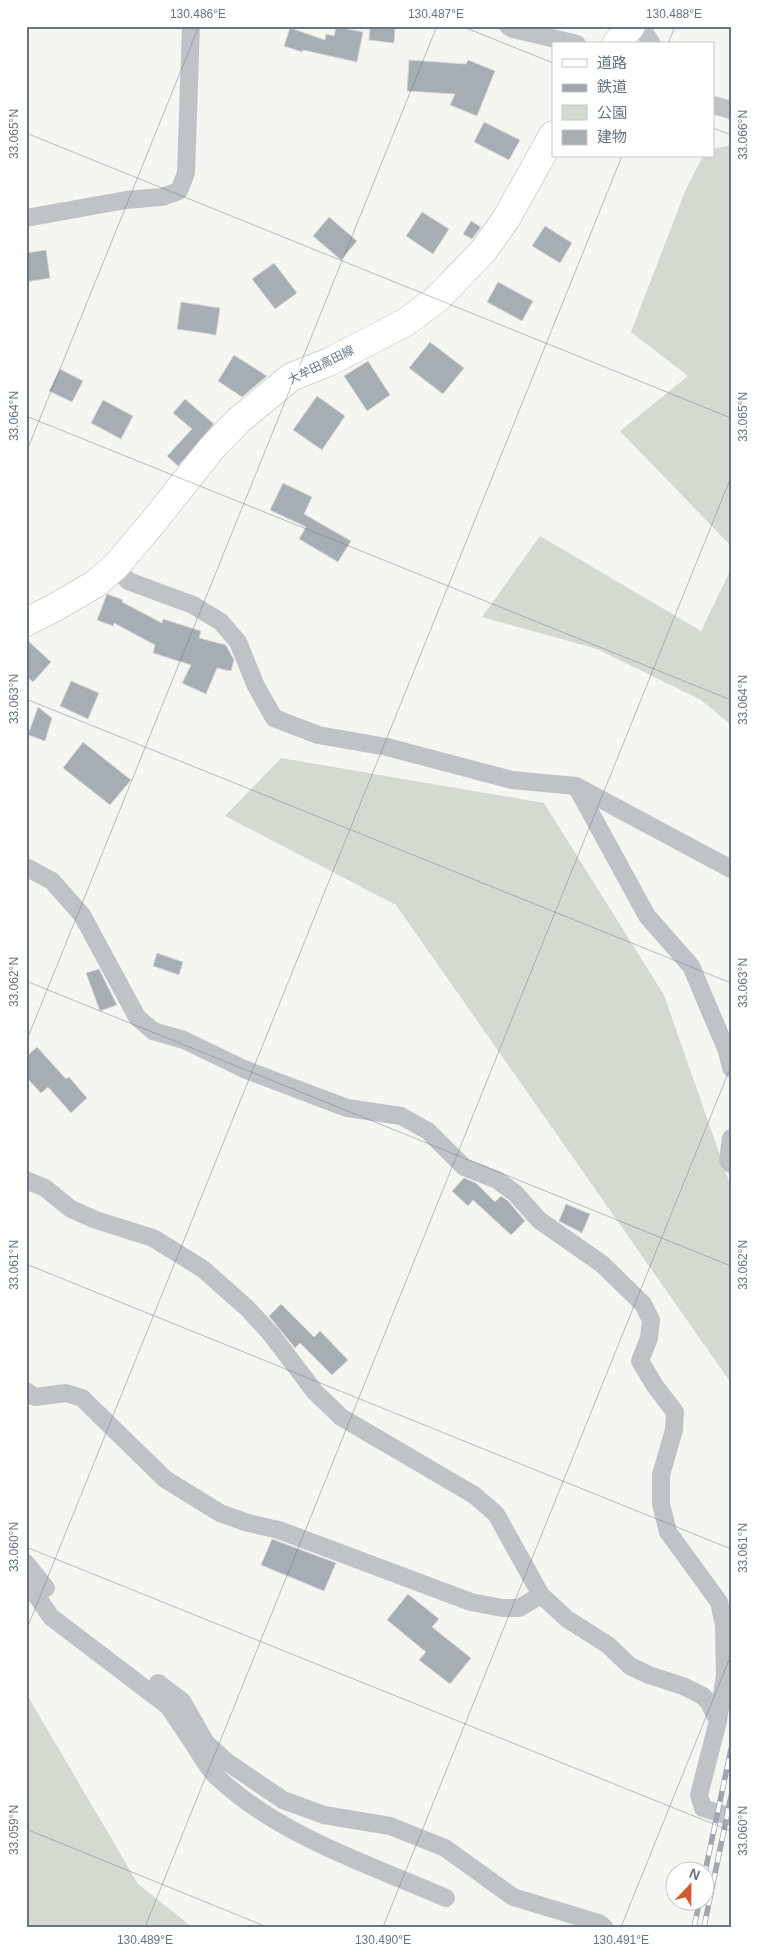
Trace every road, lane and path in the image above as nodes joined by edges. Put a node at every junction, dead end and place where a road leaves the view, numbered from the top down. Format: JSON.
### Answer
{"nodes":[{"id":1,"x":192,"y":26,"type":"edge"},
{"id":2,"x":508,"y":26,"type":"edge"},
{"id":3,"x":631,"y":26,"type":"edge"},
{"id":4,"x":640,"y":26,"type":"edge"},
{"id":5,"x":568,"y":42,"type":"edge"},
{"id":6,"x":618,"y":42,"type":"edge"},
{"id":7,"x":651,"y":42,"type":"edge"},
{"id":8,"x":714,"y":105,"type":"edge"},
{"id":9,"x":731,"y":110,"type":"edge"},
{"id":10,"x":552,"y":137,"type":"edge"},
{"id":11,"x":26,"y":218,"type":"edge"},
{"id":12,"x":116,"y":566,"type":"junction"},
{"id":13,"x":26,"y":622,"type":"edge"},
{"id":14,"x":576,"y":786,"type":"junction"},
{"id":15,"x":26,"y":868,"type":"edge"},
{"id":16,"x":731,"y":869,"type":"edge"},
{"id":17,"x":731,"y":1068,"type":"edge"},
{"id":18,"x":731,"y":1138,"type":"edge"},
{"id":19,"x":731,"y":1164,"type":"edge"},
{"id":20,"x":26,"y":1180,"type":"edge"},
{"id":21,"x":26,"y":1391,"type":"edge"},
{"id":22,"x":26,"y":1563,"type":"edge"},
{"id":23,"x":26,"y":1580,"type":"edge"},
{"id":24,"x":541,"y":1594,"type":"junction"},
{"id":25,"x":718,"y":1720,"type":"junction"},
{"id":26,"x":199,"y":1743,"type":"junction"},
{"id":27,"x":731,"y":1817,"type":"edge"},
{"id":28,"x":446,"y":1898,"type":"dead end"},
{"id":29,"x":604,"y":1927,"type":"edge"}],
"edges":[{"from":1,"to":11,"type":"street"},
{"from":2,"to":5,"type":"street"},
{"from":3,"to":6,"type":"main road"},
{"from":4,"to":7,"type":"street"},
{"from":8,"to":9,"type":"street"},
{"from":10,"to":12,"type":"main road","name":"大牟田高田線"},
{"from":12,"to":13,"type":"main road","name":"大牟田高田線"},
{"from":12,"to":14,"type":"street"},
{"from":14,"to":16,"type":"street"},
{"from":14,"to":17,"type":"street"},
{"from":15,"to":25,"type":"street"},
{"from":18,"to":19,"type":"street"},
{"from":20,"to":24,"type":"street"},
{"from":21,"to":24,"type":"street"},
{"from":22,"to":26,"type":"street"},
{"from":23,"to":26,"type":"street"},
{"from":24,"to":25,"type":"street"},
{"from":25,"to":27,"type":"street"},
{"from":26,"to":28,"type":"street"},
{"from":26,"to":29,"type":"street"}]}
